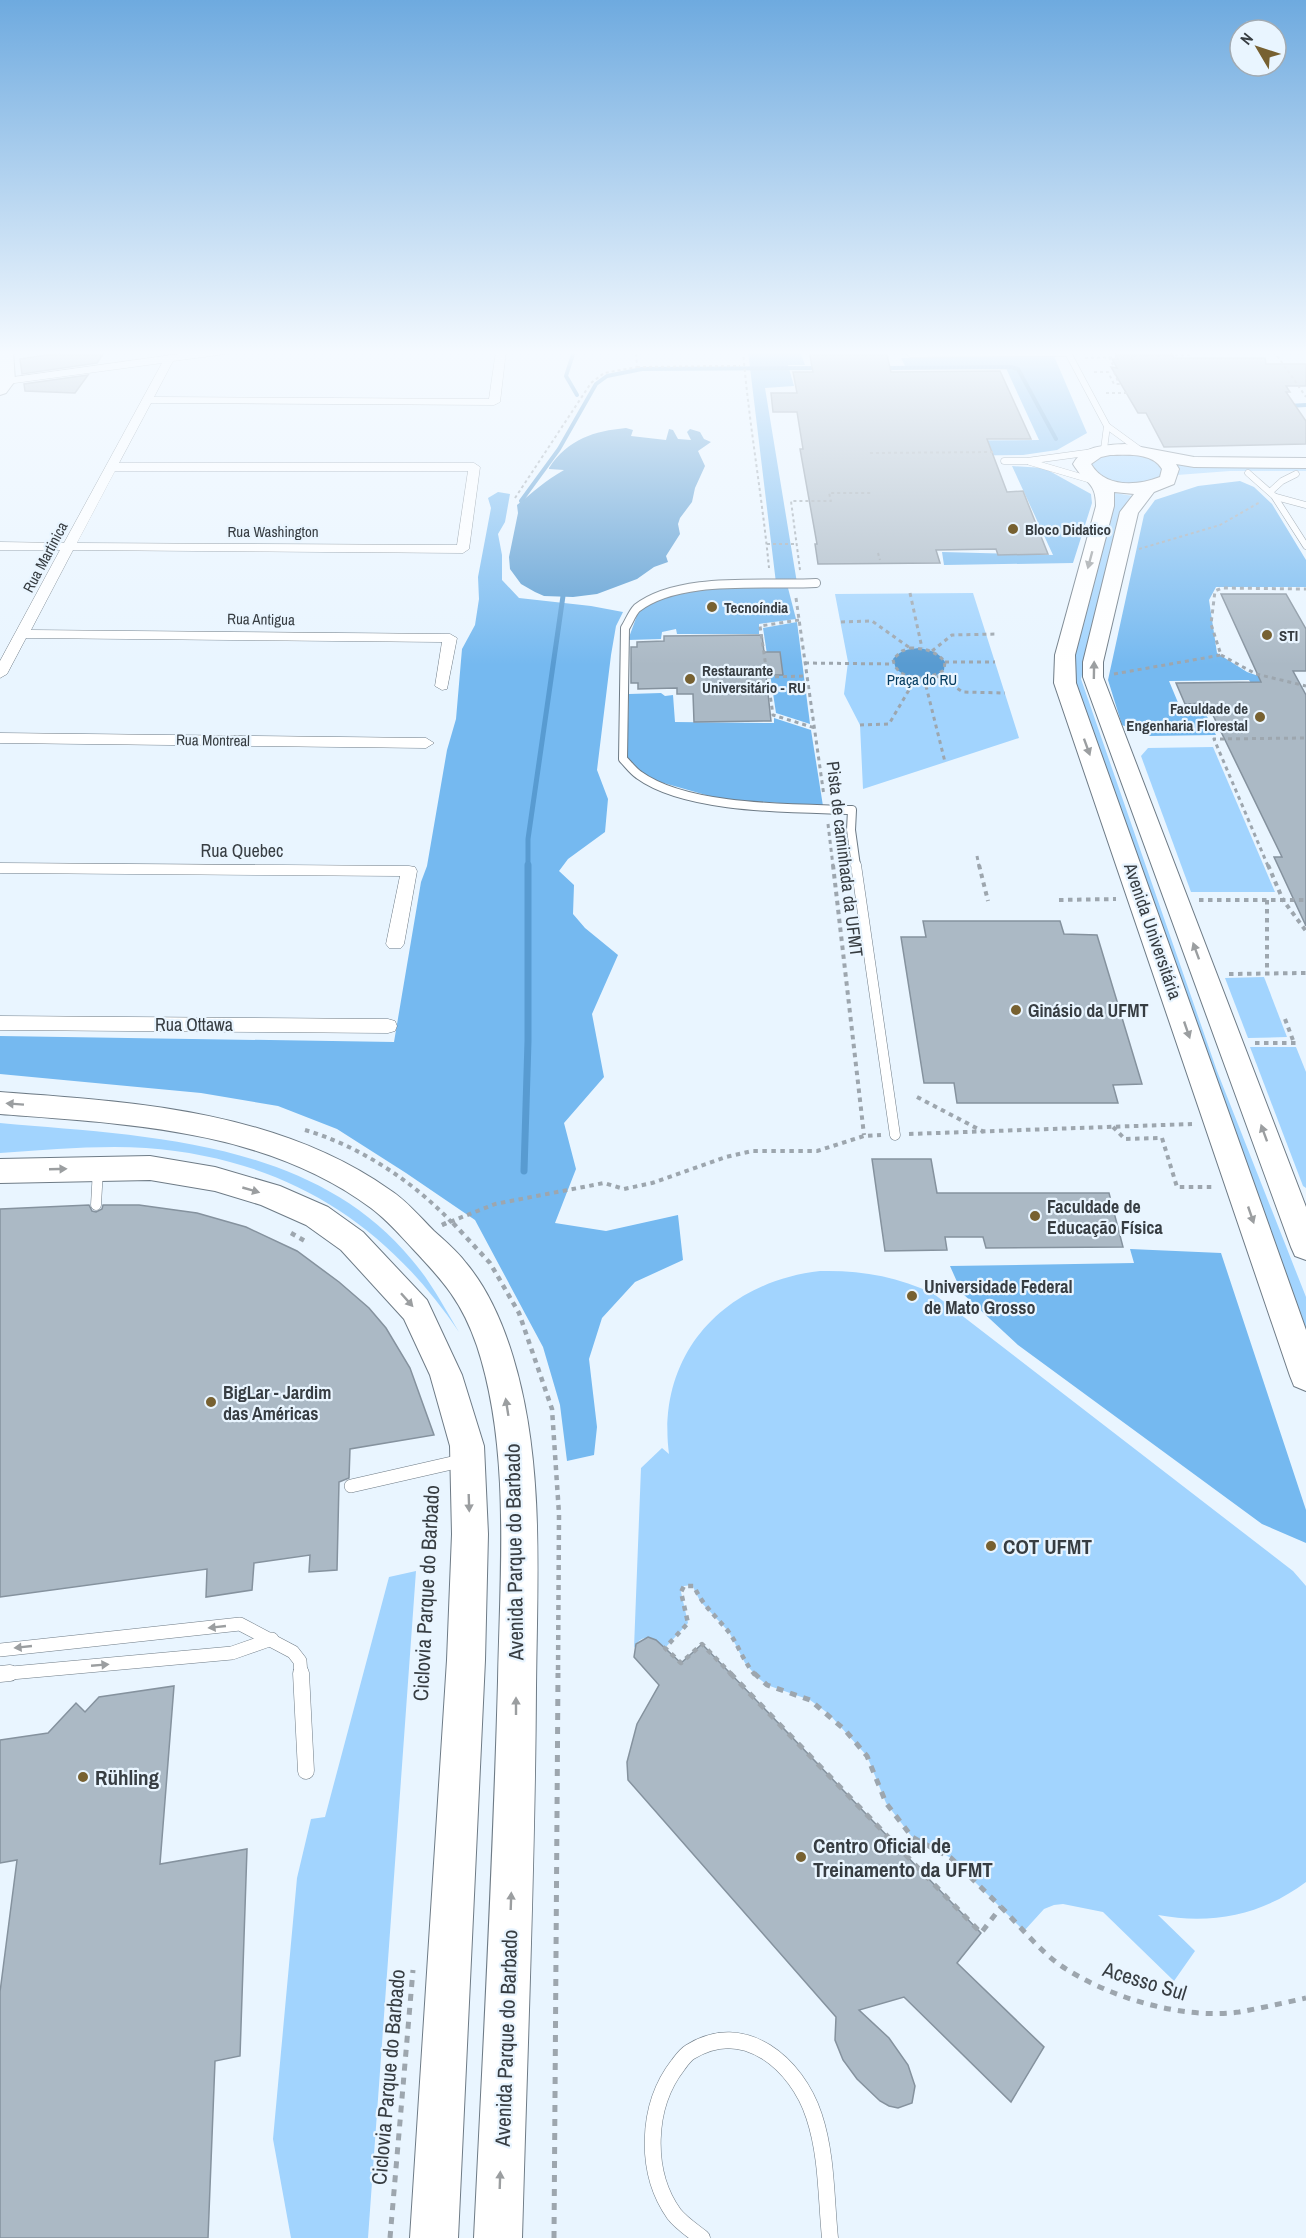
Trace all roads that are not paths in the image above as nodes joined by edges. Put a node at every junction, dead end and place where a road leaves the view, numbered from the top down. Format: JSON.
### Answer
{"nodes":[{"id":1,"x":118,"y":455,"type":"edge"},
{"id":2,"x":1065,"y":455,"type":"edge"},
{"id":3,"x":1090,"y":455,"type":"edge"},
{"id":4,"x":1151,"y":455,"type":"edge"},
{"id":5,"x":1160,"y":455,"type":"edge"},
{"id":6,"x":1004,"y":461,"type":"dead end"},
{"id":7,"x":1024,"y":461,"type":"junction"},
{"id":8,"x":112,"y":467,"type":"junction"},
{"id":9,"x":1303,"y":471,"type":"edge"},
{"id":10,"x":1248,"y":473,"type":"junction"},
{"id":11,"x":1101,"y":483,"type":"junction"},
{"id":12,"x":1158,"y":484,"type":"junction"},
{"id":13,"x":1271,"y":495,"type":"junction"},
{"id":14,"x":1306,"y":505,"type":"edge"},
{"id":15,"x":0,"y":546,"type":"edge"},
{"id":16,"x":1306,"y":546,"type":"edge"},
{"id":17,"x":68,"y":547,"type":"junction"},
{"id":18,"x":816,"y":583,"type":"dead end"},
{"id":19,"x":22,"y":634,"type":"junction"},
{"id":20,"x":0,"y":674,"type":"edge"},
{"id":21,"x":442,"y":686,"type":"dead end"},
{"id":22,"x":0,"y":738,"type":"edge"},
{"id":23,"x":426,"y":743,"type":"dead end"},
{"id":24,"x":0,"y":868,"type":"edge"},
{"id":25,"x":395,"y":944,"type":"dead end"},
{"id":26,"x":0,"y":1023,"type":"edge"},
{"id":27,"x":388,"y":1026,"type":"dead end"},
{"id":28,"x":0,"y":1103,"type":"edge"},
{"id":29,"x":895,"y":1135,"type":"road end"},
{"id":30,"x":98,"y":1167,"type":"junction"},
{"id":31,"x":0,"y":1171,"type":"edge"},
{"id":32,"x":96,"y":1205,"type":"dead end"},
{"id":33,"x":1306,"y":1247,"type":"edge"},
{"id":34,"x":1306,"y":1376,"type":"edge"},
{"id":35,"x":468,"y":1459,"type":"junction"},
{"id":36,"x":351,"y":1486,"type":"dead end"},
{"id":37,"x":272,"y":1639,"type":"junction"},
{"id":38,"x":0,"y":1650,"type":"edge"},
{"id":39,"x":0,"y":1674,"type":"edge"},
{"id":40,"x":306,"y":1771,"type":"dead end"},
{"id":41,"x":434,"y":2238,"type":"edge"},
{"id":42,"x":498,"y":2238,"type":"edge"},
{"id":43,"x":702,"y":2238,"type":"edge"},
{"id":44,"x":830,"y":2238,"type":"edge"}],
"edges":[{"from":1,"to":8,"type":"street","name":"Rua Martinica"},
{"from":2,"to":7,"type":"lane"},
{"from":3,"to":11,"type":"street"},
{"from":4,"to":12,"type":"street"},
{"from":5,"to":9,"type":"street"},
{"from":6,"to":7,"type":"lane"},
{"from":7,"to":11,"type":"lane"},
{"from":8,"to":17,"type":"street","name":"Rua Martinica"},
{"from":8,"to":17,"type":"street","name":"Rua Washington"},
{"from":9,"to":10,"type":"street"},
{"from":9,"to":13,"type":"lane"},
{"from":10,"to":12,"type":"street"},
{"from":10,"to":13,"type":"lane"},
{"from":11,"to":12,"type":"street"},
{"from":11,"to":34,"type":"street","name":"Avenida Universitária","one_way":true},
{"from":33,"to":12,"type":"street","name":"Avenida Universitária","one_way":true},
{"from":13,"to":14,"type":"lane"},
{"from":13,"to":16,"type":"lane"},
{"from":15,"to":17,"type":"street","name":"Rua Washington"},
{"from":17,"to":19,"type":"street","name":"Rua Martinica"},
{"from":18,"to":29,"type":"lane"},
{"from":19,"to":20,"type":"street","name":"Rua Martinica"},
{"from":19,"to":21,"type":"street","name":"Rua Antigua"},
{"from":22,"to":23,"type":"street","name":"Rua Montreal"},
{"from":24,"to":25,"type":"street","name":"Rua Quebec"},
{"from":26,"to":27,"type":"street","name":"Rua Ottawa"},
{"from":42,"to":28,"type":"street","name":"Avenida Parque do Barbado","one_way":true},
{"from":31,"to":30,"type":"street","one_way":true},
{"from":30,"to":32,"type":"lane"},
{"from":30,"to":35,"type":"street","one_way":true},
{"from":35,"to":36,"type":"lane"},
{"from":35,"to":41,"type":"street","one_way":true},
{"from":37,"to":38,"type":"lane","one_way":true},
{"from":39,"to":37,"type":"lane","one_way":true},
{"from":37,"to":40,"type":"lane"},
{"from":43,"to":44,"type":"lane"}]}
